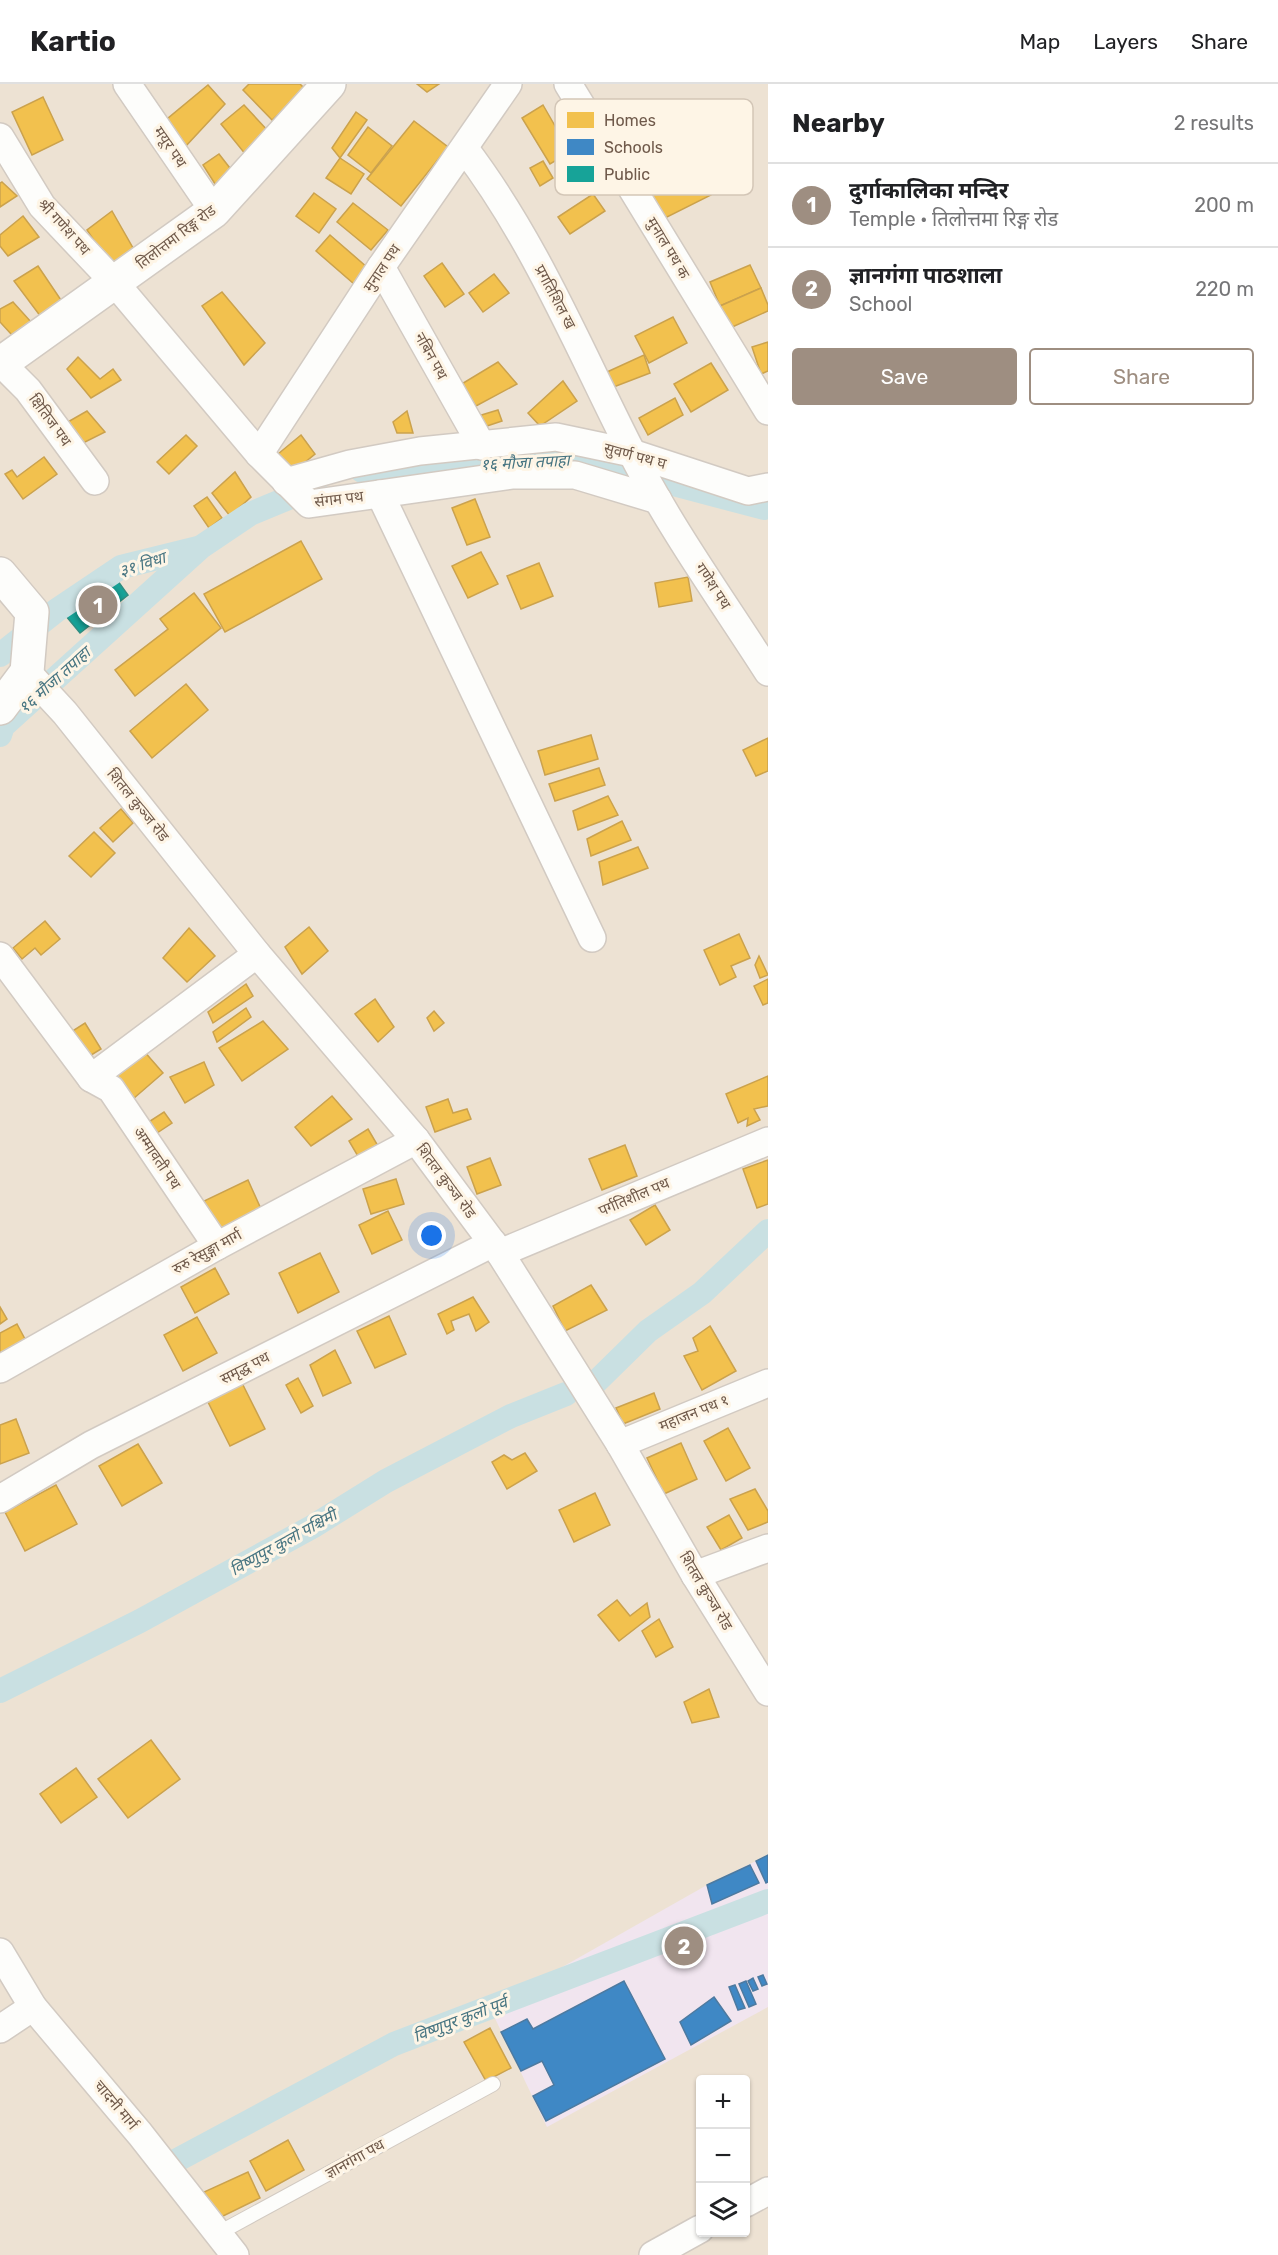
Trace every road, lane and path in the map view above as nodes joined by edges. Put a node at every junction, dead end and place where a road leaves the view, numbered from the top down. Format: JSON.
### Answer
{"nodes":[{"id":1,"x":127,"y":84,"type":"edge"},
{"id":2,"x":329,"y":84,"type":"edge"},
{"id":3,"x":508,"y":84,"type":"edge"},
{"id":4,"x":568,"y":84,"type":"edge"},
{"id":5,"x":577,"y":99,"type":"edge"},
{"id":6,"x":0,"y":137,"type":"edge"},
{"id":7,"x":465,"y":149,"type":"junction"},
{"id":8,"x":636,"y":195,"type":"edge"},
{"id":9,"x":214,"y":211,"type":"junction"},
{"id":10,"x":381,"y":267,"type":"junction"},
{"id":11,"x":115,"y":283,"type":"junction"},
{"id":12,"x":0,"y":363,"type":"edge"},
{"id":13,"x":768,"y":411,"type":"edge"},
{"id":14,"x":482,"y":446,"type":"junction"},
{"id":15,"x":632,"y":453,"type":"junction"},
{"id":16,"x":260,"y":454,"type":"junction"},
{"id":17,"x":95,"y":481,"type":"dead end"},
{"id":18,"x":286,"y":482,"type":"junction"},
{"id":19,"x":768,"y":487,"type":"edge"},
{"id":20,"x":380,"y":494,"type":"junction"},
{"id":21,"x":658,"y":500,"type":"junction"},
{"id":22,"x":0,"y":574,"type":"edge"},
{"id":23,"x":27,"y":671,"type":"junction"},
{"id":24,"x":768,"y":672,"type":"edge"},
{"id":25,"x":0,"y":708,"type":"edge"},
{"id":26,"x":592,"y":938,"type":"dead end"},
{"id":27,"x":257,"y":954,"type":"junction"},
{"id":28,"x":0,"y":956,"type":"edge"},
{"id":29,"x":91,"y":1078,"type":"junction"},
{"id":30,"x":416,"y":1140,"type":"junction"},
{"id":31,"x":768,"y":1141,"type":"edge"},
{"id":32,"x":217,"y":1246,"type":"junction"},
{"id":33,"x":496,"y":1248,"type":"junction"},
{"id":34,"x":0,"y":1369,"type":"edge"},
{"id":35,"x":768,"y":1383,"type":"edge"},
{"id":36,"x":620,"y":1444,"type":"junction"},
{"id":37,"x":0,"y":1499,"type":"edge"},
{"id":38,"x":768,"y":1548,"type":"edge"},
{"id":39,"x":695,"y":1575,"type":"junction"},
{"id":40,"x":768,"y":1692,"type":"edge"},
{"id":41,"x":0,"y":1952,"type":"edge"},
{"id":42,"x":33,"y":2007,"type":"junction"},
{"id":43,"x":0,"y":2029,"type":"edge"},
{"id":44,"x":493,"y":2084,"type":"dead end"},
{"id":45,"x":768,"y":2191,"type":"edge"},
{"id":46,"x":750,"y":2201,"type":"edge"},
{"id":47,"x":696,"y":2231,"type":"edge"},
{"id":48,"x":217,"y":2234,"type":"junction"},
{"id":49,"x":235,"y":2255,"type":"edge"},
{"id":50,"x":653,"y":2255,"type":"edge"}],
"edges":[{"from":1,"to":9,"type":"street","name":"मयूर पथ"},
{"from":2,"to":9,"type":"street","name":"तिलोत्तमा रिङ्ग रोड"},
{"from":3,"to":7,"type":"street","name":"मुनाल पथ"},
{"from":4,"to":5,"type":"street","name":"मुनाल पथ क"},
{"from":6,"to":11,"type":"street","name":"श्री गणेश पथ"},
{"from":7,"to":10,"type":"street","name":"मुनाल पथ"},
{"from":7,"to":15,"type":"street","name":"प्रगतिशिल ख"},
{"from":8,"to":13,"type":"street","name":"मुनाल पथ क"},
{"from":9,"to":11,"type":"street","name":"तिलोत्तमा रिङ्ग रोड"},
{"from":10,"to":14,"type":"street","name":"नबिन पथ"},
{"from":10,"to":16,"type":"street","name":"मुनाल पथ"},
{"from":11,"to":12,"type":"street","name":"तिलोत्तमा रिङ्ग रोड"},
{"from":11,"to":16,"type":"street","name":"संगम पथ"},
{"from":12,"to":17,"type":"street","name":"क्षितिज पथ"},
{"from":14,"to":15,"type":"street","name":"सुवर्ण पथ घ"},
{"from":14,"to":18,"type":"street","name":"सुवर्ण पथ घ"},
{"from":15,"to":19,"type":"street","name":"सुवर्ण पथ घ"},
{"from":15,"to":21,"type":"street","name":"प्रगतिशिल ख"},
{"from":16,"to":18,"type":"street","name":"संगम पथ"},
{"from":18,"to":20,"type":"street","name":"संगम पथ"},
{"from":20,"to":21,"type":"street","name":"संगम पथ"},
{"from":20,"to":26,"type":"street"},
{"from":21,"to":24,"type":"street","name":"गणेश पथ"},
{"from":22,"to":23,"type":"street"},
{"from":23,"to":25,"type":"street"},
{"from":23,"to":27,"type":"street","name":"शितल कुञ्ज रोड"},
{"from":27,"to":29,"type":"street"},
{"from":27,"to":30,"type":"street","name":"शितल कुञ्ज रोड"},
{"from":28,"to":29,"type":"street","name":"अम्मावती पथ"},
{"from":29,"to":32,"type":"street","name":"अम्मावती पथ"},
{"from":30,"to":32,"type":"street","name":"रुरु रेसुङ्गा मार्ग"},
{"from":30,"to":33,"type":"street","name":"शितल कुञ्ज रोड"},
{"from":31,"to":33,"type":"street","name":"पर्गतिशील पथ"},
{"from":32,"to":34,"type":"street","name":"रुरु रेसुङ्गा मार्ग"},
{"from":33,"to":36,"type":"street","name":"शितल कुञ्ज रोड"},
{"from":33,"to":37,"type":"street","name":"समृद्ध पथ"},
{"from":35,"to":36,"type":"street","name":"महाजन पथ १"},
{"from":36,"to":39,"type":"street","name":"शितल कुञ्ज रोड"},
{"from":38,"to":39,"type":"street"},
{"from":39,"to":40,"type":"street","name":"शितल कुञ्ज रोड"},
{"from":41,"to":42,"type":"street","name":"चादनी मार्ग"},
{"from":42,"to":43,"type":"street"},
{"from":42,"to":48,"type":"street","name":"चादनी मार्ग"},
{"from":44,"to":48,"type":"lane","name":"ज्ञानगंगा पथ"},
{"from":45,"to":46,"type":"street"},
{"from":47,"to":50,"type":"street"},
{"from":48,"to":49,"type":"street","name":"चादनी मार्ग"}]}
